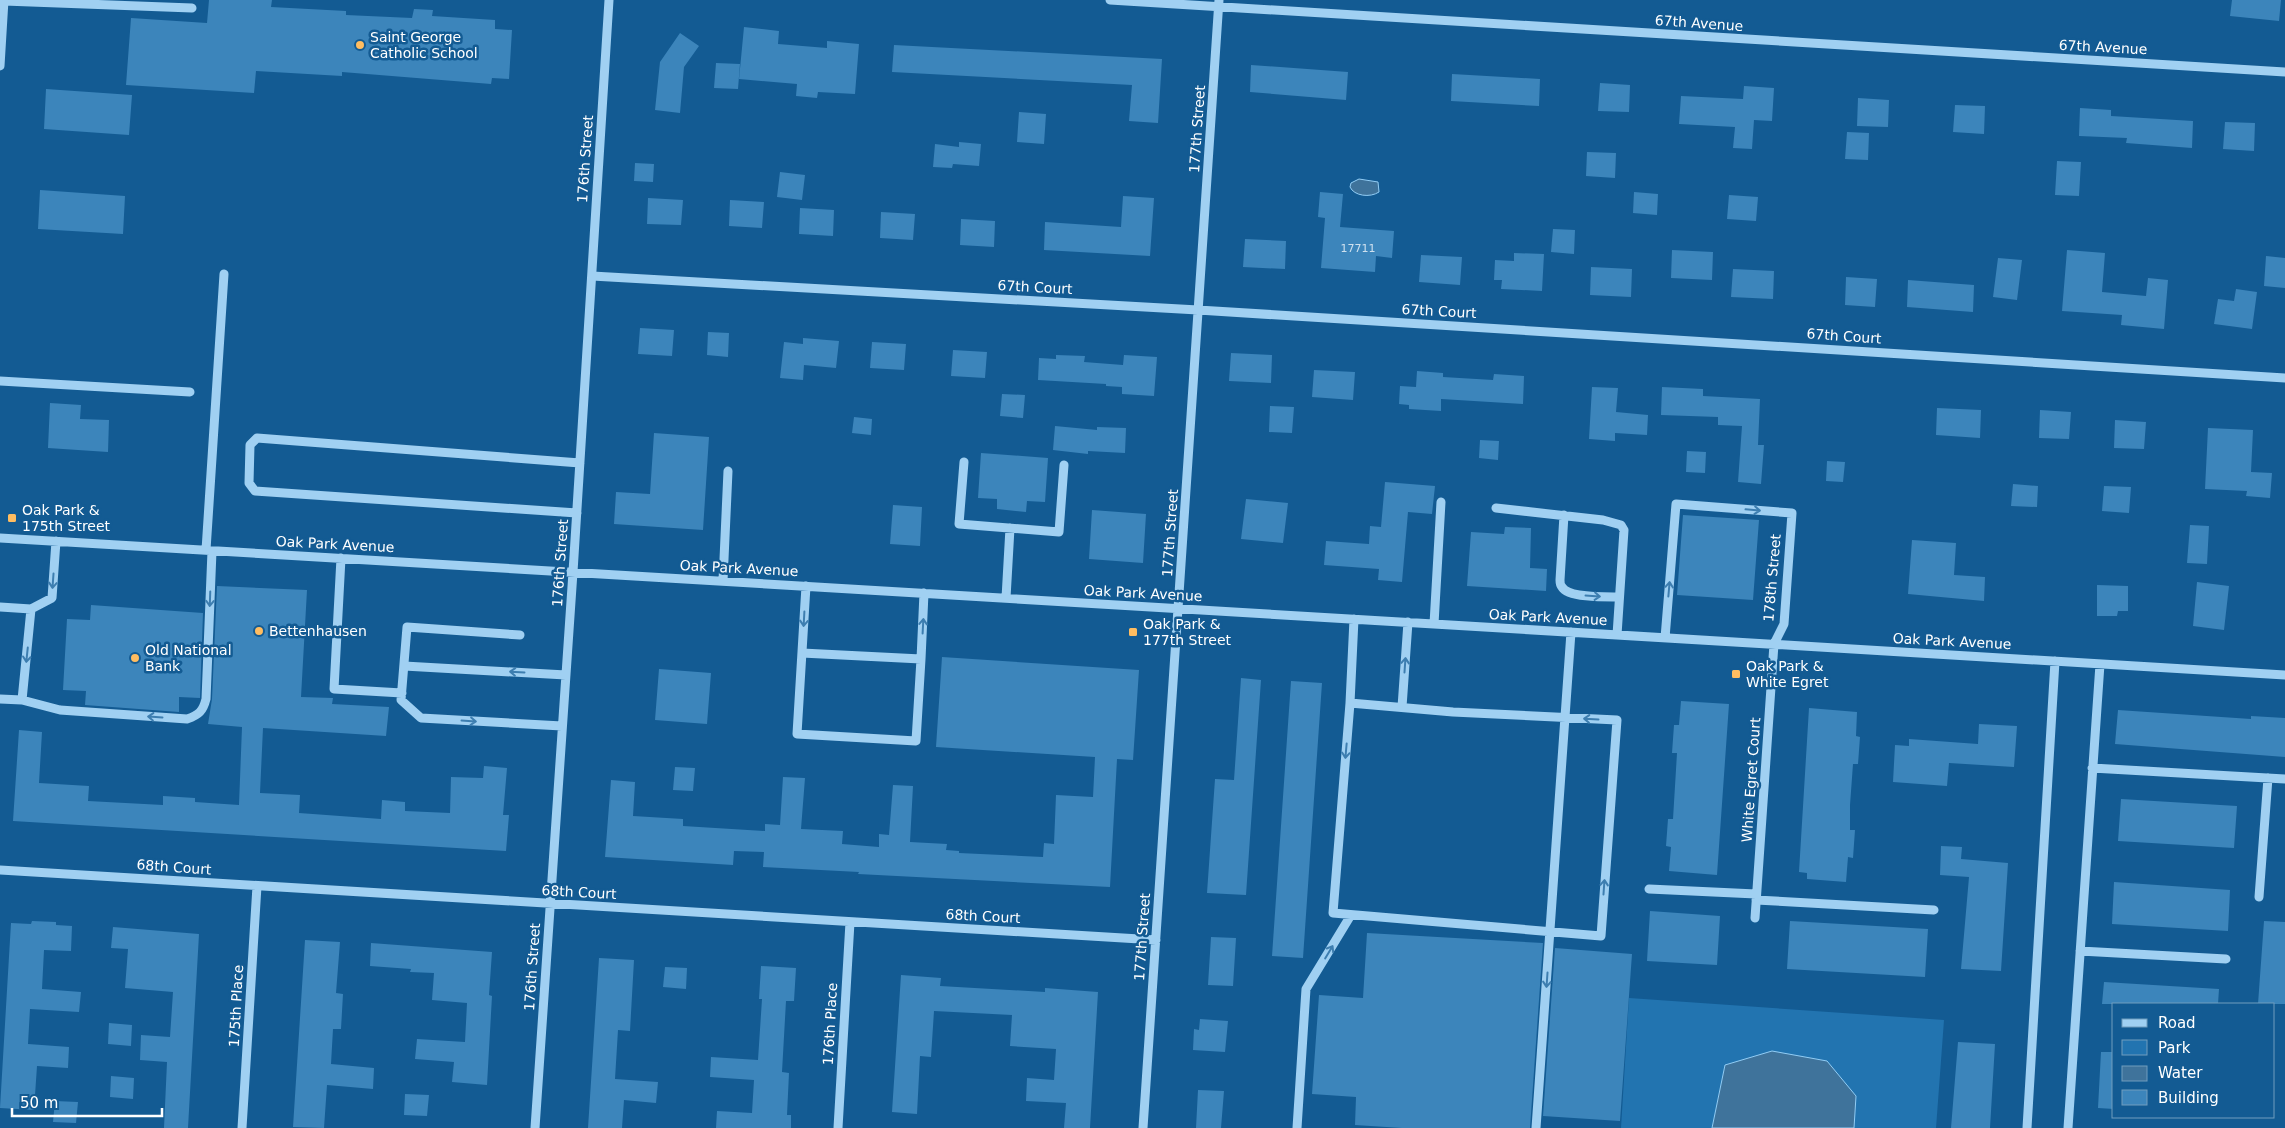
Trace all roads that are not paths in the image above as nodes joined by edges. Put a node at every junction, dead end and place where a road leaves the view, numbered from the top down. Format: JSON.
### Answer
{"nodes":[{"id":1,"x":609,"y":0,"type":"edge"},
{"id":2,"x":1110,"y":0,"type":"edge"},
{"id":3,"x":4,"y":1,"type":"edge"},
{"id":4,"x":1219,"y":3,"type":"edge"},
{"id":5,"x":192,"y":8,"type":"dead end"},
{"id":6,"x":0,"y":66,"type":"edge"},
{"id":7,"x":2285,"y":72,"type":"edge"},
{"id":8,"x":224,"y":274,"type":"dead end"},
{"id":9,"x":592,"y":276,"type":"junction"},
{"id":10,"x":1198,"y":310,"type":"junction"},
{"id":11,"x":2285,"y":378,"type":"edge"},
{"id":12,"x":0,"y":381,"type":"edge"},
{"id":13,"x":190,"y":392,"type":"dead end"},
{"id":14,"x":964,"y":462,"type":"dead end"},
{"id":15,"x":580,"y":463,"type":"junction"},
{"id":16,"x":1064,"y":464,"type":"dead end"},
{"id":17,"x":728,"y":471,"type":"dead end"},
{"id":18,"x":1441,"y":502,"type":"dead end"},
{"id":19,"x":1496,"y":508,"type":"dead end"},
{"id":20,"x":577,"y":513,"type":"junction"},
{"id":21,"x":1564,"y":516,"type":"junction"},
{"id":22,"x":1010,"y":528,"type":"junction"},
{"id":23,"x":0,"y":538,"type":"edge"},
{"id":24,"x":56,"y":542,"type":"junction"},
{"id":25,"x":209,"y":550,"type":"junction"},
{"id":26,"x":341,"y":558,"type":"junction"},
{"id":27,"x":573,"y":572,"type":"junction"},
{"id":28,"x":723,"y":581,"type":"junction"},
{"id":29,"x":806,"y":586,"type":"junction"},
{"id":30,"x":924,"y":593,"type":"junction"},
{"id":31,"x":1619,"y":597,"type":"junction"},
{"id":32,"x":1006,"y":598,"type":"junction"},
{"id":33,"x":0,"y":607,"type":"edge"},
{"id":34,"x":31,"y":609,"type":"junction"},
{"id":35,"x":1178,"y":609,"type":"junction"},
{"id":36,"x":1354,"y":619,"type":"junction"},
{"id":37,"x":1408,"y":622,"type":"junction"},
{"id":38,"x":1434,"y":624,"type":"junction"},
{"id":39,"x":1571,"y":632,"type":"junction"},
{"id":40,"x":1617,"y":635,"type":"junction"},
{"id":41,"x":520,"y":636,"type":"dead end"},
{"id":42,"x":1665,"y":638,"type":"junction"},
{"id":43,"x":1774,"y":644,"type":"junction"},
{"id":44,"x":802,"y":653,"type":"junction"},
{"id":45,"x":921,"y":660,"type":"junction"},
{"id":46,"x":2055,"y":661,"type":"junction"},
{"id":47,"x":2100,"y":664,"type":"junction"},
{"id":48,"x":404,"y":666,"type":"junction"},
{"id":49,"x":566,"y":675,"type":"junction"},
{"id":50,"x":2285,"y":675,"type":"edge"},
{"id":51,"x":402,"y":693,"type":"junction"},
{"id":52,"x":0,"y":699,"type":"edge"},
{"id":53,"x":22,"y":700,"type":"junction"},
{"id":54,"x":1350,"y":703,"type":"junction"},
{"id":55,"x":1402,"y":707,"type":"junction"},
{"id":56,"x":1564,"y":718,"type":"junction"},
{"id":57,"x":562,"y":726,"type":"junction"},
{"id":58,"x":2092,"y":768,"type":"junction"},
{"id":59,"x":2268,"y":778,"type":"junction"},
{"id":60,"x":2285,"y":779,"type":"edge"},
{"id":61,"x":0,"y":870,"type":"edge"},
{"id":62,"x":257,"y":886,"type":"junction"},
{"id":63,"x":1649,"y":889,"type":"dead end"},
{"id":64,"x":1756,"y":897,"type":"junction"},
{"id":65,"x":2259,"y":897,"type":"dead end"},
{"id":66,"x":550,"y":904,"type":"junction"},
{"id":67,"x":1934,"y":910,"type":"dead end"},
{"id":68,"x":1351,"y":915,"type":"junction"},
{"id":69,"x":1755,"y":918,"type":"dead end"},
{"id":70,"x":850,"y":922,"type":"junction"},
{"id":71,"x":1551,"y":932,"type":"junction"},
{"id":72,"x":1156,"y":940,"type":"junction"},
{"id":73,"x":2080,"y":951,"type":"junction"},
{"id":74,"x":2226,"y":959,"type":"dead end"},
{"id":75,"x":242,"y":1128,"type":"edge"},
{"id":76,"x":535,"y":1128,"type":"edge"},
{"id":77,"x":838,"y":1128,"type":"edge"},
{"id":78,"x":1143,"y":1128,"type":"edge"},
{"id":79,"x":1297,"y":1128,"type":"edge"},
{"id":80,"x":1536,"y":1128,"type":"edge"},
{"id":81,"x":2027,"y":1128,"type":"edge"},
{"id":82,"x":2068,"y":1128,"type":"edge"}],
"edges":[{"from":1,"to":9,"type":"street","name":"176th Street"},
{"from":2,"to":4,"type":"street","name":"67th Avenue"},
{"from":3,"to":5,"type":"street"},
{"from":3,"to":6,"type":"street"},
{"from":4,"to":7,"type":"street","name":"67th Avenue"},
{"from":4,"to":10,"type":"street","name":"177th Street"},
{"from":8,"to":25,"type":"street"},
{"from":9,"to":10,"type":"street","name":"67th Court"},
{"from":9,"to":15,"type":"street","name":"176th Street"},
{"from":10,"to":11,"type":"street","name":"67th Court"},
{"from":10,"to":35,"type":"street","name":"177th Street"},
{"from":12,"to":13,"type":"street"},
{"from":14,"to":22,"type":"street"},
{"from":15,"to":20,"type":"street","name":"176th Street"},
{"from":15,"to":20,"type":"street"},
{"from":16,"to":22,"type":"street"},
{"from":17,"to":28,"type":"street"},
{"from":18,"to":38,"type":"street"},
{"from":19,"to":21,"type":"street"},
{"from":20,"to":27,"type":"street","name":"176th Street"},
{"from":21,"to":31,"type":"street"},
{"from":21,"to":31,"type":"street","one_way":true},
{"from":22,"to":32,"type":"street"},
{"from":23,"to":24,"type":"street","name":"Oak Park Avenue"},
{"from":24,"to":25,"type":"street","name":"Oak Park Avenue"},
{"from":24,"to":34,"type":"street","one_way":true},
{"from":25,"to":26,"type":"street","name":"Oak Park Avenue"},
{"from":25,"to":53,"type":"street","one_way":true},
{"from":26,"to":27,"type":"street","name":"Oak Park Avenue"},
{"from":26,"to":51,"type":"street"},
{"from":27,"to":28,"type":"street","name":"Oak Park Avenue"},
{"from":27,"to":49,"type":"street","name":"176th Street"},
{"from":28,"to":29,"type":"street","name":"Oak Park Avenue"},
{"from":29,"to":30,"type":"street","name":"Oak Park Avenue"},
{"from":29,"to":44,"type":"street","one_way":true},
{"from":30,"to":32,"type":"street","name":"Oak Park Avenue"},
{"from":45,"to":30,"type":"street","one_way":true},
{"from":31,"to":40,"type":"street"},
{"from":32,"to":35,"type":"street","name":"Oak Park Avenue"},
{"from":33,"to":34,"type":"street"},
{"from":34,"to":53,"type":"street","one_way":true},
{"from":35,"to":36,"type":"street","name":"Oak Park Avenue"},
{"from":35,"to":72,"type":"street","name":"177th Street"},
{"from":36,"to":37,"type":"street","name":"Oak Park Avenue"},
{"from":36,"to":54,"type":"street"},
{"from":37,"to":38,"type":"street","name":"Oak Park Avenue"},
{"from":55,"to":37,"type":"street","one_way":true},
{"from":38,"to":39,"type":"street","name":"Oak Park Avenue"},
{"from":39,"to":40,"type":"street","name":"Oak Park Avenue"},
{"from":39,"to":56,"type":"street"},
{"from":40,"to":42,"type":"street","name":"Oak Park Avenue"},
{"from":41,"to":48,"type":"street"},
{"from":42,"to":43,"type":"street","name":"Oak Park Avenue"},
{"from":42,"to":43,"type":"street","name":"178th Street","one_way":true},
{"from":43,"to":46,"type":"street","name":"Oak Park Avenue"},
{"from":43,"to":64,"type":"street","name":"White Egret Court"},
{"from":44,"to":45,"type":"street"},
{"from":44,"to":45,"type":"street"},
{"from":46,"to":47,"type":"street","name":"Oak Park Avenue"},
{"from":46,"to":81,"type":"street"},
{"from":47,"to":50,"type":"street","name":"Oak Park Avenue"},
{"from":47,"to":58,"type":"street"},
{"from":49,"to":48,"type":"street","one_way":true},
{"from":48,"to":51,"type":"street"},
{"from":49,"to":57,"type":"street","name":"176th Street"},
{"from":51,"to":57,"type":"street","one_way":true},
{"from":52,"to":53,"type":"street"},
{"from":54,"to":55,"type":"street"},
{"from":54,"to":68,"type":"street","one_way":true},
{"from":55,"to":56,"type":"street"},
{"from":56,"to":71,"type":"street"},
{"from":71,"to":56,"type":"street","one_way":true},
{"from":57,"to":66,"type":"street","name":"176th Street"},
{"from":58,"to":59,"type":"street"},
{"from":58,"to":73,"type":"street"},
{"from":59,"to":60,"type":"street"},
{"from":59,"to":65,"type":"street"},
{"from":61,"to":62,"type":"street","name":"68th Court"},
{"from":62,"to":66,"type":"street","name":"68th Court"},
{"from":62,"to":75,"type":"street","name":"175th Place"},
{"from":63,"to":64,"type":"street"},
{"from":64,"to":67,"type":"street"},
{"from":64,"to":69,"type":"street","name":"White Egret Court"},
{"from":66,"to":70,"type":"street","name":"68th Court"},
{"from":66,"to":76,"type":"street","name":"176th Street"},
{"from":68,"to":71,"type":"street"},
{"from":79,"to":68,"type":"street","one_way":true},
{"from":70,"to":72,"type":"street","name":"68th Court"},
{"from":70,"to":77,"type":"street","name":"176th Place"},
{"from":71,"to":80,"type":"street","one_way":true},
{"from":72,"to":78,"type":"street","name":"177th Street"},
{"from":73,"to":74,"type":"street"},
{"from":73,"to":82,"type":"street"}]}
